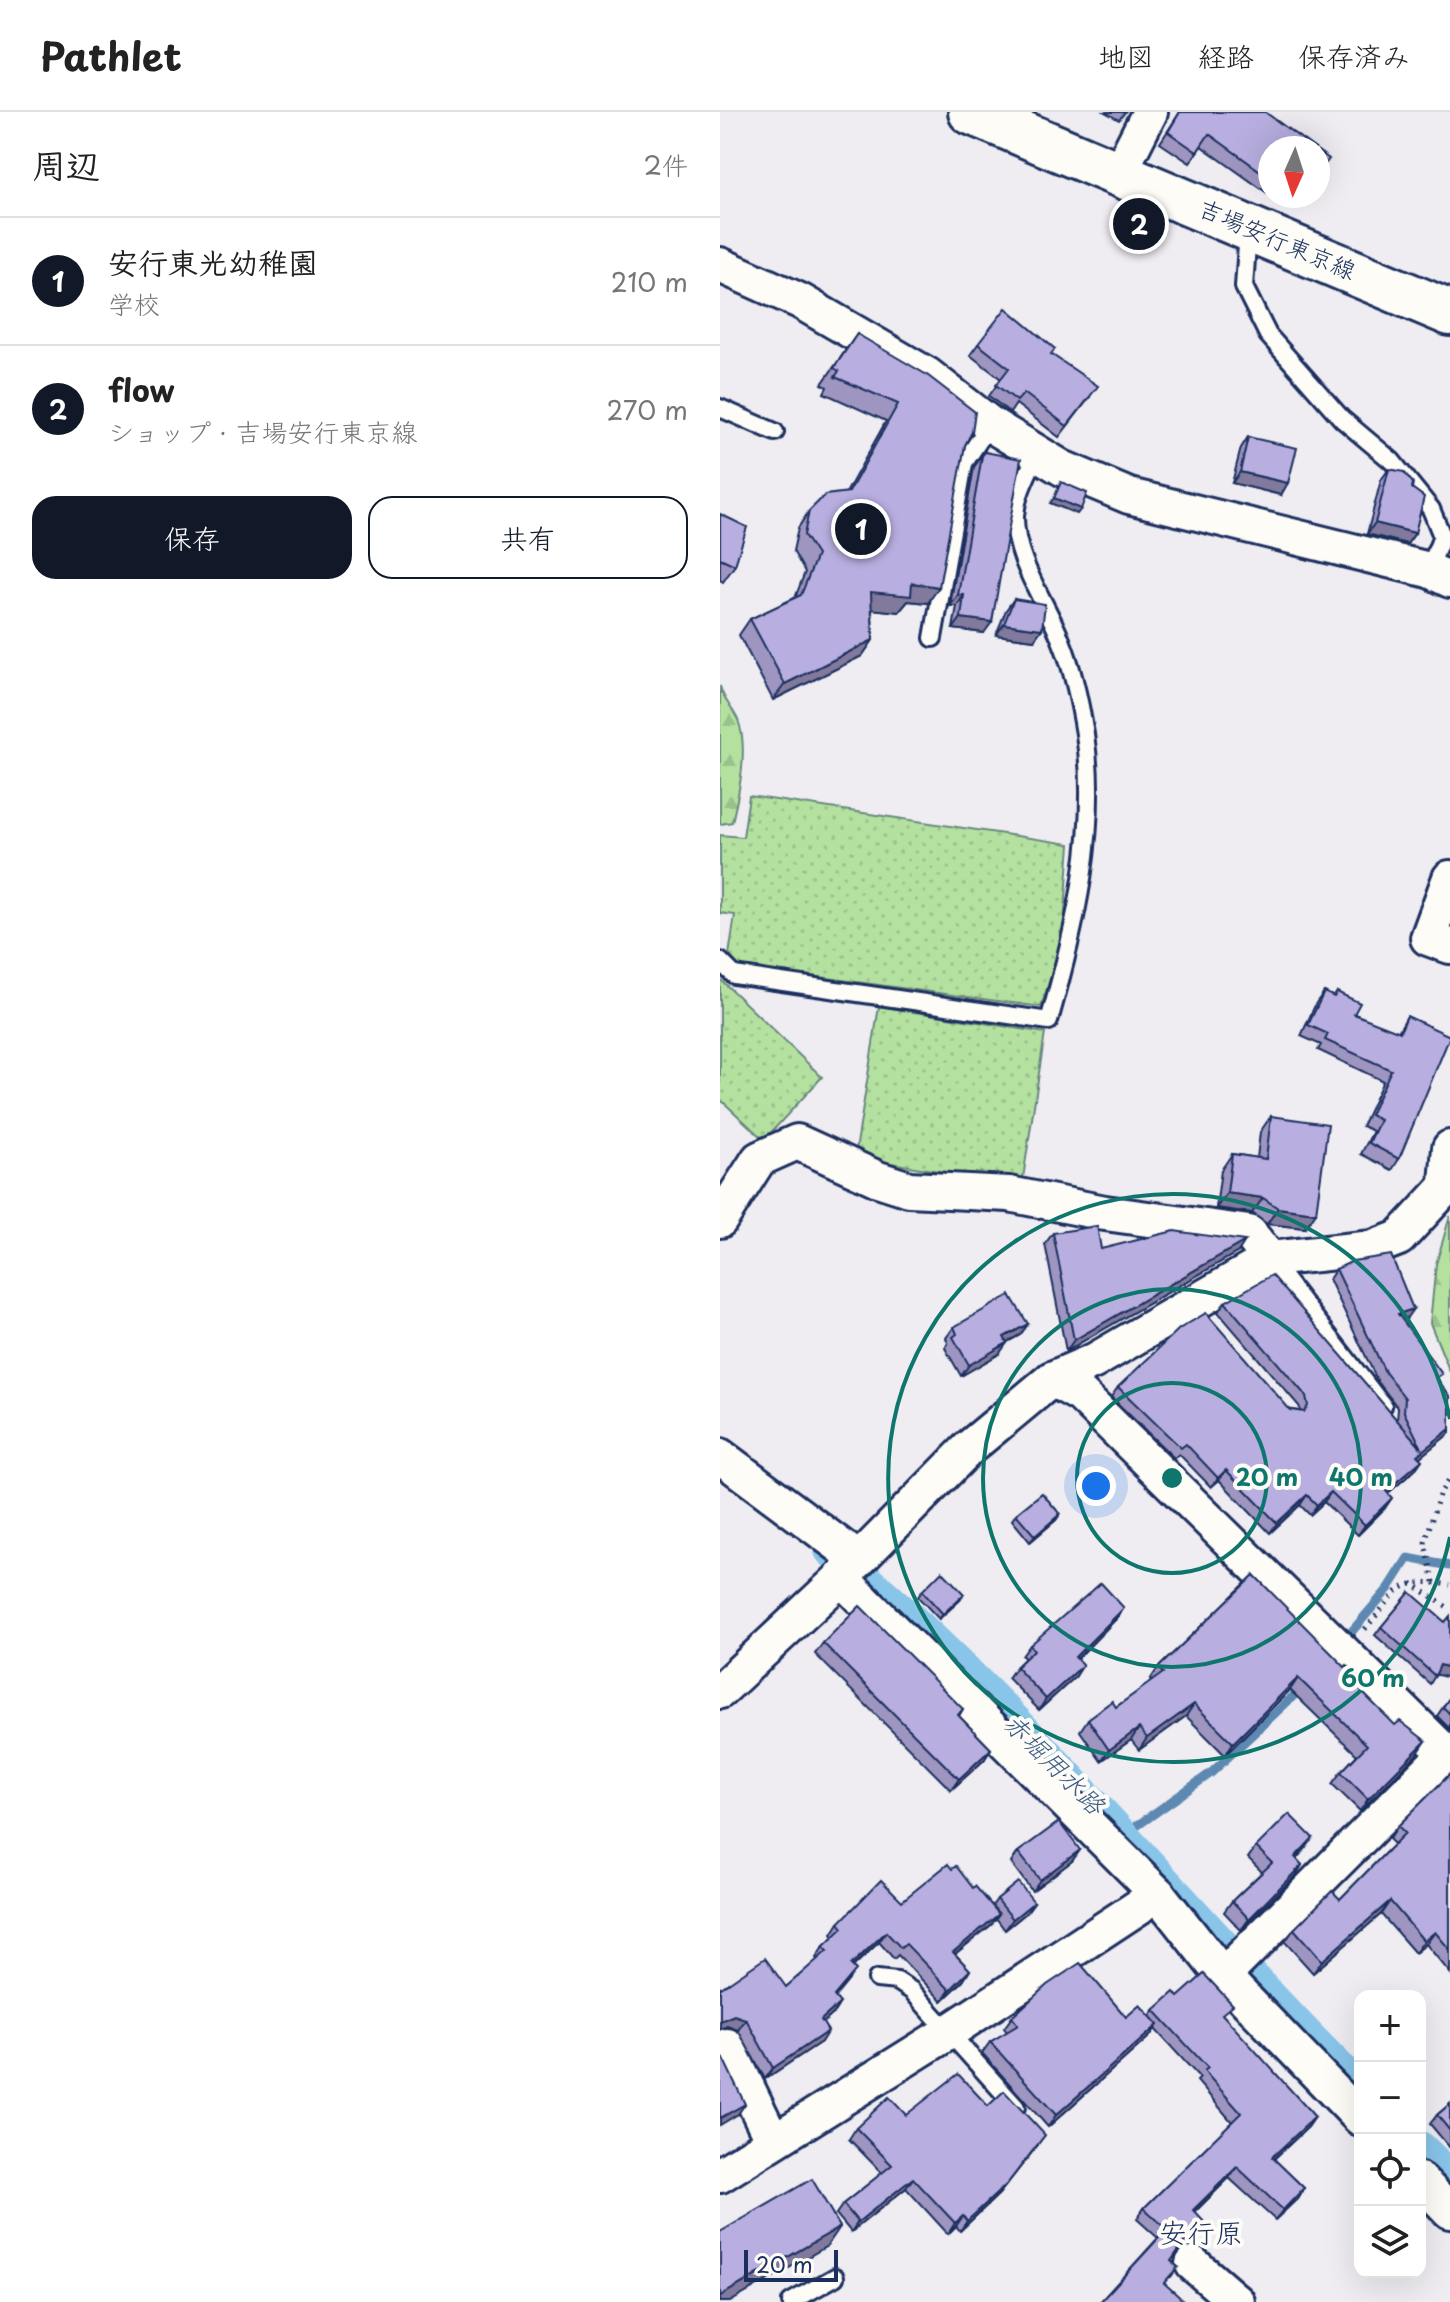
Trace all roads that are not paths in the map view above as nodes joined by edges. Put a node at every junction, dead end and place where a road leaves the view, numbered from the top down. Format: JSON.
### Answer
{"nodes":[{"id":1,"x":971,"y":112,"type":"edge"},
{"id":2,"x":1150,"y":112,"type":"edge"},
{"id":3,"x":1119,"y":173,"type":"junction"},
{"id":4,"x":1249,"y":228,"type":"junction"},
{"id":5,"x":720,"y":265,"type":"edge"},
{"id":6,"x":1450,"y":313,"type":"edge"},
{"id":7,"x":720,"y":408,"type":"edge"},
{"id":8,"x":990,"y":424,"type":"junction"},
{"id":9,"x":775,"y":432,"type":"dead end"},
{"id":10,"x":1037,"y":453,"type":"junction"},
{"id":11,"x":1444,"y":528,"type":"edge"},
{"id":12,"x":1440,"y":575,"type":"edge"},
{"id":13,"x":933,"y":638,"type":"dead end"},
{"id":14,"x":1450,"y":878,"type":"edge"},
{"id":15,"x":1450,"y":946,"type":"edge"},
{"id":16,"x":720,"y":961,"type":"edge"},
{"id":17,"x":1450,"y":1148,"type":"edge"},
{"id":18,"x":1449,"y":1183,"type":"edge"},
{"id":19,"x":720,"y":1220,"type":"edge"},
{"id":20,"x":1270,"y":1259,"type":"junction"},
{"id":21,"x":1052,"y":1379,"type":"junction"},
{"id":22,"x":1389,"y":1414,"type":"edge"},
{"id":23,"x":720,"y":1456,"type":"edge"},
{"id":24,"x":849,"y":1569,"type":"junction"},
{"id":25,"x":720,"y":1691,"type":"edge"},
{"id":26,"x":1448,"y":1755,"type":"edge"},
{"id":27,"x":1158,"y":1894,"type":"junction"},
{"id":28,"x":1223,"y":1976,"type":"junction"},
{"id":29,"x":877,"y":1979,"type":"dead end"},
{"id":30,"x":947,"y":2033,"type":"junction"},
{"id":31,"x":720,"y":2050,"type":"edge"},
{"id":32,"x":1354,"y":2112,"type":"edge"},
{"id":33,"x":1028,"y":2120,"type":"edge"},
{"id":34,"x":773,"y":2141,"type":"junction"},
{"id":35,"x":720,"y":2175,"type":"edge"},
{"id":36,"x":1426,"y":2186,"type":"edge"},
{"id":37,"x":1450,"y":2211,"type":"edge"},
{"id":38,"x":1193,"y":2264,"type":"dead end"},
{"id":39,"x":835,"y":2277,"type":"dead end"},
{"id":40,"x":791,"y":2302,"type":"edge"},
{"id":41,"x":1237,"y":2302,"type":"edge"}],
"edges":[{"from":1,"to":3,"type":"main road","name":"吉場安行東京線"},
{"from":2,"to":3,"type":"street"},
{"from":3,"to":4,"type":"main road","name":"吉場安行東京線"},
{"from":4,"to":6,"type":"main road","name":"吉場安行東京線"},
{"from":4,"to":11,"type":"lane"},
{"from":5,"to":8,"type":"street"},
{"from":7,"to":9,"type":"lane"},
{"from":8,"to":10,"type":"street"},
{"from":8,"to":13,"type":"lane"},
{"from":10,"to":12,"type":"street"},
{"from":10,"to":16,"type":"lane"},
{"from":11,"to":12,"type":"lane"},
{"from":14,"to":15,"type":"street"},
{"from":17,"to":18,"type":"street"},
{"from":18,"to":20,"type":"street"},
{"from":19,"to":20,"type":"street"},
{"from":20,"to":21,"type":"street"},
{"from":20,"to":22,"type":"lane"},
{"from":21,"to":24,"type":"street"},
{"from":21,"to":26,"type":"street"},
{"from":23,"to":24,"type":"street"},
{"from":24,"to":25,"type":"street"},
{"from":24,"to":27,"type":"street"},
{"from":26,"to":28,"type":"street"},
{"from":27,"to":28,"type":"street"},
{"from":27,"to":30,"type":"street"},
{"from":28,"to":32,"type":"street"},
{"from":29,"to":30,"type":"lane"},
{"from":30,"to":33,"type":"lane"},
{"from":30,"to":34,"type":"street"},
{"from":31,"to":34,"type":"street"},
{"from":34,"to":35,"type":"street"},
{"from":36,"to":37,"type":"street"},
{"from":38,"to":41,"type":"street"},
{"from":39,"to":40,"type":"lane"}]}
